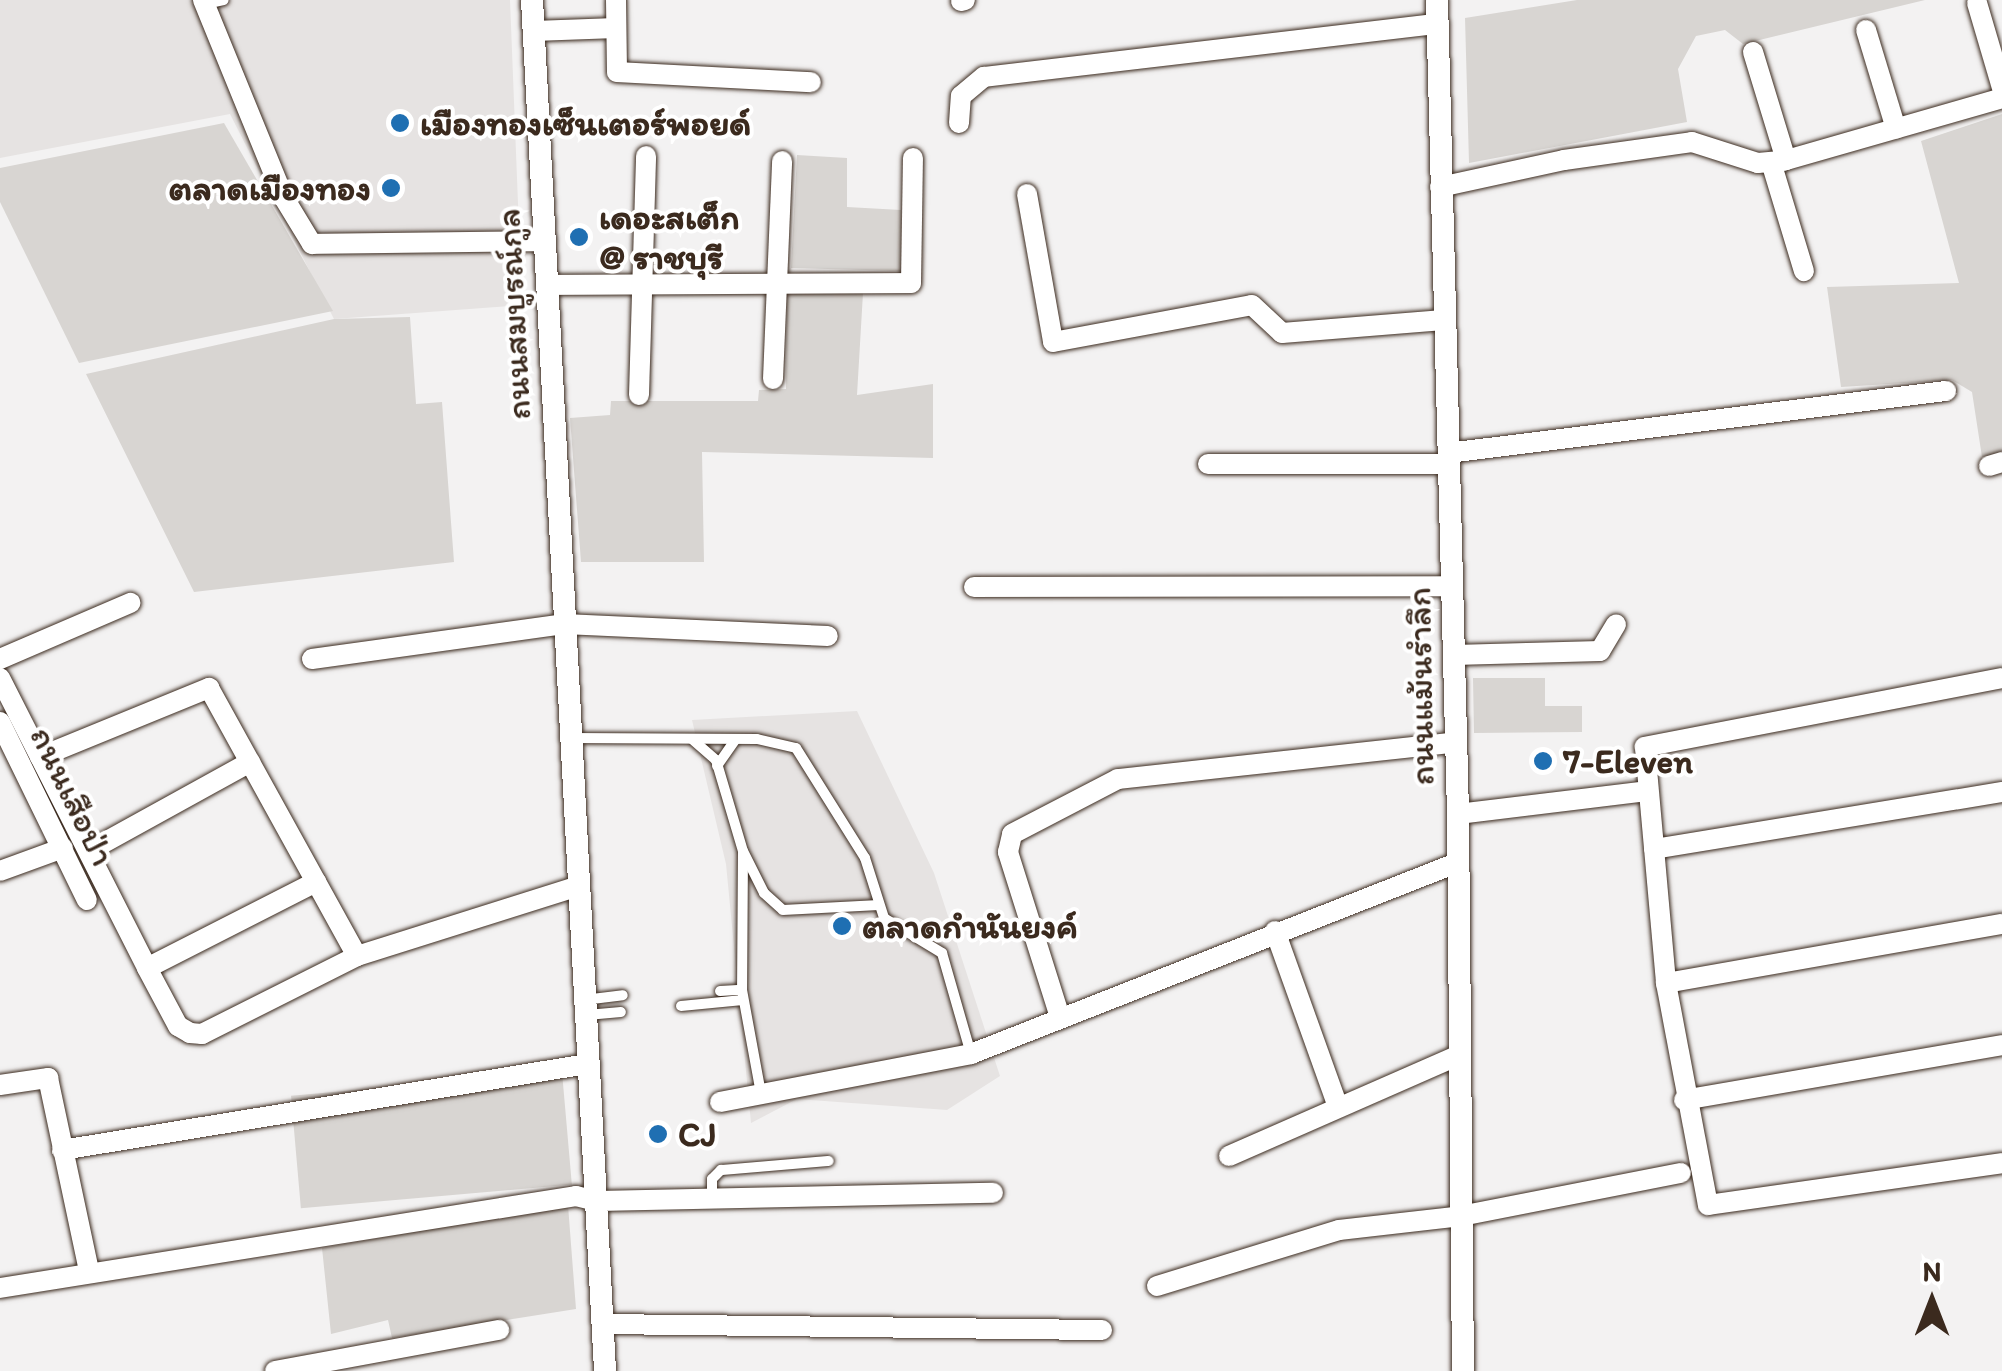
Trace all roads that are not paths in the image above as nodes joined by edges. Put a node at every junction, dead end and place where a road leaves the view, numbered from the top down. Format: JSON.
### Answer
{"nodes":[{"id":1,"x":532,"y":0,"type":"edge"},
{"id":2,"x":616,"y":0,"type":"edge"},
{"id":3,"x":211,"y":1,"type":"edge"},
{"id":4,"x":1976,"y":2,"type":"dead end"},
{"id":5,"x":1437,"y":12,"type":"edge"},
{"id":6,"x":616,"y":28,"type":"junction"},
{"id":7,"x":1866,"y":30,"type":"dead end"},
{"id":8,"x":534,"y":31,"type":"junction"},
{"id":9,"x":1753,"y":52,"type":"dead end"},
{"id":10,"x":811,"y":82,"type":"dead end"},
{"id":11,"x":2002,"y":88,"type":"edge"},
{"id":12,"x":2002,"y":98,"type":"edge"},
{"id":13,"x":959,"y":123,"type":"dead end"},
{"id":14,"x":1896,"y":130,"type":"junction"},
{"id":15,"x":646,"y":156,"type":"dead end"},
{"id":16,"x":913,"y":158,"type":"dead end"},
{"id":17,"x":782,"y":160,"type":"dead end"},
{"id":18,"x":1779,"y":161,"type":"junction"},
{"id":19,"x":1440,"y":188,"type":"junction"},
{"id":20,"x":1026,"y":194,"type":"dead end"},
{"id":21,"x":543,"y":241,"type":"junction"},
{"id":22,"x":1804,"y":271,"type":"dead end"},
{"id":23,"x":642,"y":280,"type":"junction"},
{"id":24,"x":778,"y":281,"type":"junction"},
{"id":25,"x":546,"y":285,"type":"junction"},
{"id":26,"x":1443,"y":320,"type":"junction"},
{"id":27,"x":773,"y":379,"type":"dead end"},
{"id":28,"x":1946,"y":391,"type":"dead end"},
{"id":29,"x":639,"y":395,"type":"dead end"},
{"id":30,"x":1448,"y":458,"type":"junction"},
{"id":31,"x":1208,"y":464,"type":"dead end"},
{"id":32,"x":1452,"y":586,"type":"junction"},
{"id":33,"x":974,"y":587,"type":"dead end"},
{"id":34,"x":130,"y":603,"type":"dead end"},
{"id":35,"x":564,"y":624,"type":"junction"},
{"id":36,"x":1616,"y":624,"type":"dead end"},
{"id":37,"x":828,"y":636,"type":"dead end"},
{"id":38,"x":1454,"y":655,"type":"junction"},
{"id":39,"x":0,"y":659,"type":"edge"},
{"id":40,"x":312,"y":659,"type":"dead end"},
{"id":41,"x":0,"y":678,"type":"edge"},
{"id":42,"x":2002,"y":678,"type":"edge"},
{"id":43,"x":0,"y":722,"type":"edge"},
{"id":44,"x":569,"y":738,"type":"junction"},
{"id":45,"x":692,"y":739,"type":"junction"},
{"id":46,"x":736,"y":739,"type":"junction"},
{"id":47,"x":1456,"y":742,"type":"junction"},
{"id":48,"x":40,"y":757,"type":"junction"},
{"id":49,"x":250,"y":762,"type":"junction"},
{"id":50,"x":717,"y":767,"type":"junction"},
{"id":51,"x":1647,"y":791,"type":"junction"},
{"id":52,"x":2002,"y":792,"type":"edge"},
{"id":53,"x":1458,"y":814,"type":"junction"},
{"id":54,"x":62,"y":848,"type":"junction"},
{"id":55,"x":1654,"y":849,"type":"junction"},
{"id":56,"x":89,"y":851,"type":"junction"},
{"id":57,"x":743,"y":852,"type":"junction"},
{"id":58,"x":1459,"y":862,"type":"junction"},
{"id":59,"x":0,"y":871,"type":"edge"},
{"id":60,"x":316,"y":882,"type":"junction"},
{"id":61,"x":576,"y":887,"type":"junction"},
{"id":62,"x":87,"y":900,"type":"dead end"},
{"id":63,"x":879,"y":905,"type":"junction"},
{"id":64,"x":2002,"y":924,"type":"edge"},
{"id":65,"x":1276,"y":931,"type":"junction"},
{"id":66,"x":356,"y":956,"type":"junction"},
{"id":67,"x":147,"y":968,"type":"junction"},
{"id":68,"x":1666,"y":983,"type":"junction"},
{"id":69,"x":720,"y":992,"type":"dead end"},
{"id":70,"x":742,"y":995,"type":"junction"},
{"id":71,"x":624,"y":996,"type":"dead end"},
{"id":72,"x":680,"y":1006,"type":"dead end"},
{"id":73,"x":583,"y":1008,"type":"junction"},
{"id":74,"x":621,"y":1012,"type":"dead end"},
{"id":75,"x":1060,"y":1014,"type":"junction"},
{"id":76,"x":2002,"y":1045,"type":"edge"},
{"id":77,"x":971,"y":1054,"type":"junction"},
{"id":78,"x":1458,"y":1056,"type":"junction"},
{"id":79,"x":586,"y":1064,"type":"junction"},
{"id":80,"x":0,"y":1084,"type":"edge"},
{"id":81,"x":761,"y":1094,"type":"junction"},
{"id":82,"x":1684,"y":1100,"type":"junction"},
{"id":83,"x":720,"y":1102,"type":"dead end"},
{"id":84,"x":1338,"y":1107,"type":"junction"},
{"id":85,"x":62,"y":1150,"type":"junction"},
{"id":86,"x":1229,"y":1156,"type":"dead end"},
{"id":87,"x":829,"y":1161,"type":"dead end"},
{"id":88,"x":2002,"y":1163,"type":"edge"},
{"id":89,"x":1681,"y":1173,"type":"dead end"},
{"id":90,"x":993,"y":1193,"type":"dead end"},
{"id":91,"x":712,"y":1196,"type":"junction"},
{"id":92,"x":596,"y":1201,"type":"junction"},
{"id":93,"x":1460,"y":1216,"type":"junction"},
{"id":94,"x":90,"y":1270,"type":"junction"},
{"id":95,"x":1157,"y":1286,"type":"dead end"},
{"id":96,"x":0,"y":1288,"type":"edge"},
{"id":97,"x":602,"y":1324,"type":"junction"},
{"id":98,"x":499,"y":1330,"type":"dead end"},
{"id":99,"x":1102,"y":1330,"type":"dead end"},
{"id":100,"x":276,"y":1371,"type":"edge"},
{"id":101,"x":605,"y":1371,"type":"edge"},
{"id":102,"x":1463,"y":1371,"type":"edge"}],
"edges":[{"from":1,"to":8,"type":"street","name":"ถนนสมบูรณ์กูล"},
{"from":2,"to":6,"type":"street"},
{"from":3,"to":21,"type":"street"},
{"from":4,"to":11,"type":"street"},
{"from":5,"to":13,"type":"street"},
{"from":5,"to":19,"type":"street","name":"ถนนแม้นรำลึก"},
{"from":6,"to":8,"type":"street"},
{"from":6,"to":10,"type":"street"},
{"from":7,"to":14,"type":"street"},
{"from":8,"to":21,"type":"street","name":"ถนนสมบูรณ์กูล"},
{"from":9,"to":18,"type":"street"},
{"from":12,"to":14,"type":"street"},
{"from":14,"to":18,"type":"street"},
{"from":15,"to":23,"type":"street"},
{"from":16,"to":24,"type":"street"},
{"from":17,"to":24,"type":"street"},
{"from":18,"to":19,"type":"street"},
{"from":18,"to":22,"type":"street"},
{"from":19,"to":26,"type":"street","name":"ถนนแม้นรำลึก"},
{"from":20,"to":26,"type":"street"},
{"from":21,"to":25,"type":"street","name":"ถนนสมบูรณ์กูล"},
{"from":23,"to":24,"type":"street"},
{"from":23,"to":25,"type":"street"},
{"from":23,"to":29,"type":"street"},
{"from":24,"to":27,"type":"street"},
{"from":25,"to":35,"type":"street","name":"ถนนสมบูรณ์กูล"},
{"from":26,"to":30,"type":"street","name":"ถนนแม้นรำลึก"},
{"from":28,"to":30,"type":"street"},
{"from":30,"to":31,"type":"street"},
{"from":30,"to":32,"type":"street","name":"ถนนแม้นรำลึก"},
{"from":32,"to":33,"type":"street"},
{"from":32,"to":38,"type":"street","name":"ถนนแม้นรำลึก"},
{"from":34,"to":39,"type":"street"},
{"from":35,"to":37,"type":"street"},
{"from":35,"to":40,"type":"street"},
{"from":35,"to":44,"type":"street","name":"ถนนสมบูรณ์กูล"},
{"from":36,"to":38,"type":"street"},
{"from":38,"to":47,"type":"street","name":"ถนนแม้นรำลึก"},
{"from":41,"to":48,"type":"street"},
{"from":42,"to":51,"type":"street"},
{"from":43,"to":54,"type":"street","name":"ถนนเสือป่า"},
{"from":44,"to":45,"type":"lane"},
{"from":44,"to":61,"type":"street","name":"ถนนสมบูรณ์กูล"},
{"from":45,"to":46,"type":"lane"},
{"from":45,"to":50,"type":"lane"},
{"from":46,"to":50,"type":"lane"},
{"from":46,"to":63,"type":"lane"},
{"from":47,"to":53,"type":"street","name":"ถนนแม้นรำลึก"},
{"from":47,"to":75,"type":"street"},
{"from":48,"to":49,"type":"street"},
{"from":48,"to":56,"type":"street"},
{"from":49,"to":56,"type":"street"},
{"from":49,"to":60,"type":"street"},
{"from":50,"to":57,"type":"lane"},
{"from":51,"to":53,"type":"street"},
{"from":51,"to":55,"type":"street"},
{"from":52,"to":55,"type":"street"},
{"from":53,"to":58,"type":"street","name":"ถนนแม้นรำลึก"},
{"from":54,"to":59,"type":"street"},
{"from":54,"to":62,"type":"street","name":"ถนนเสือป่า"},
{"from":55,"to":68,"type":"street"},
{"from":56,"to":67,"type":"street"},
{"from":57,"to":63,"type":"lane"},
{"from":57,"to":70,"type":"lane"},
{"from":58,"to":65,"type":"street"},
{"from":58,"to":78,"type":"street","name":"ถนนแม้นรำลึก"},
{"from":60,"to":66,"type":"street"},
{"from":60,"to":67,"type":"street"},
{"from":61,"to":66,"type":"street"},
{"from":61,"to":73,"type":"street","name":"ถนนสมบูรณ์กูล"},
{"from":63,"to":77,"type":"lane"},
{"from":64,"to":68,"type":"street"},
{"from":65,"to":75,"type":"street"},
{"from":65,"to":84,"type":"street"},
{"from":66,"to":67,"type":"street"},
{"from":68,"to":82,"type":"street"},
{"from":69,"to":70,"type":"lane"},
{"from":70,"to":72,"type":"lane"},
{"from":70,"to":81,"type":"lane"},
{"from":71,"to":73,"type":"lane"},
{"from":73,"to":74,"type":"lane"},
{"from":73,"to":79,"type":"street","name":"ถนนสมบูรณ์กูล"},
{"from":75,"to":77,"type":"street"},
{"from":76,"to":82,"type":"street"},
{"from":77,"to":81,"type":"street"},
{"from":78,"to":84,"type":"street"},
{"from":78,"to":93,"type":"street","name":"ถนนแม้นรำลึก"},
{"from":79,"to":85,"type":"street"},
{"from":79,"to":92,"type":"street","name":"ถนนสมบูรณ์กูล"},
{"from":80,"to":85,"type":"street"},
{"from":81,"to":83,"type":"street"},
{"from":82,"to":88,"type":"street"},
{"from":84,"to":86,"type":"street"},
{"from":85,"to":94,"type":"street"},
{"from":87,"to":91,"type":"lane"},
{"from":89,"to":93,"type":"street"},
{"from":90,"to":91,"type":"street"},
{"from":91,"to":92,"type":"street"},
{"from":92,"to":94,"type":"street"},
{"from":92,"to":97,"type":"street","name":"ถนนสมบูรณ์กูล"},
{"from":93,"to":95,"type":"street"},
{"from":93,"to":102,"type":"street","name":"ถนนแม้นรำลึก"},
{"from":94,"to":96,"type":"street"},
{"from":97,"to":99,"type":"street"},
{"from":97,"to":101,"type":"street","name":"ถนนสมบูรณ์กูล"},
{"from":98,"to":100,"type":"street"}]}
